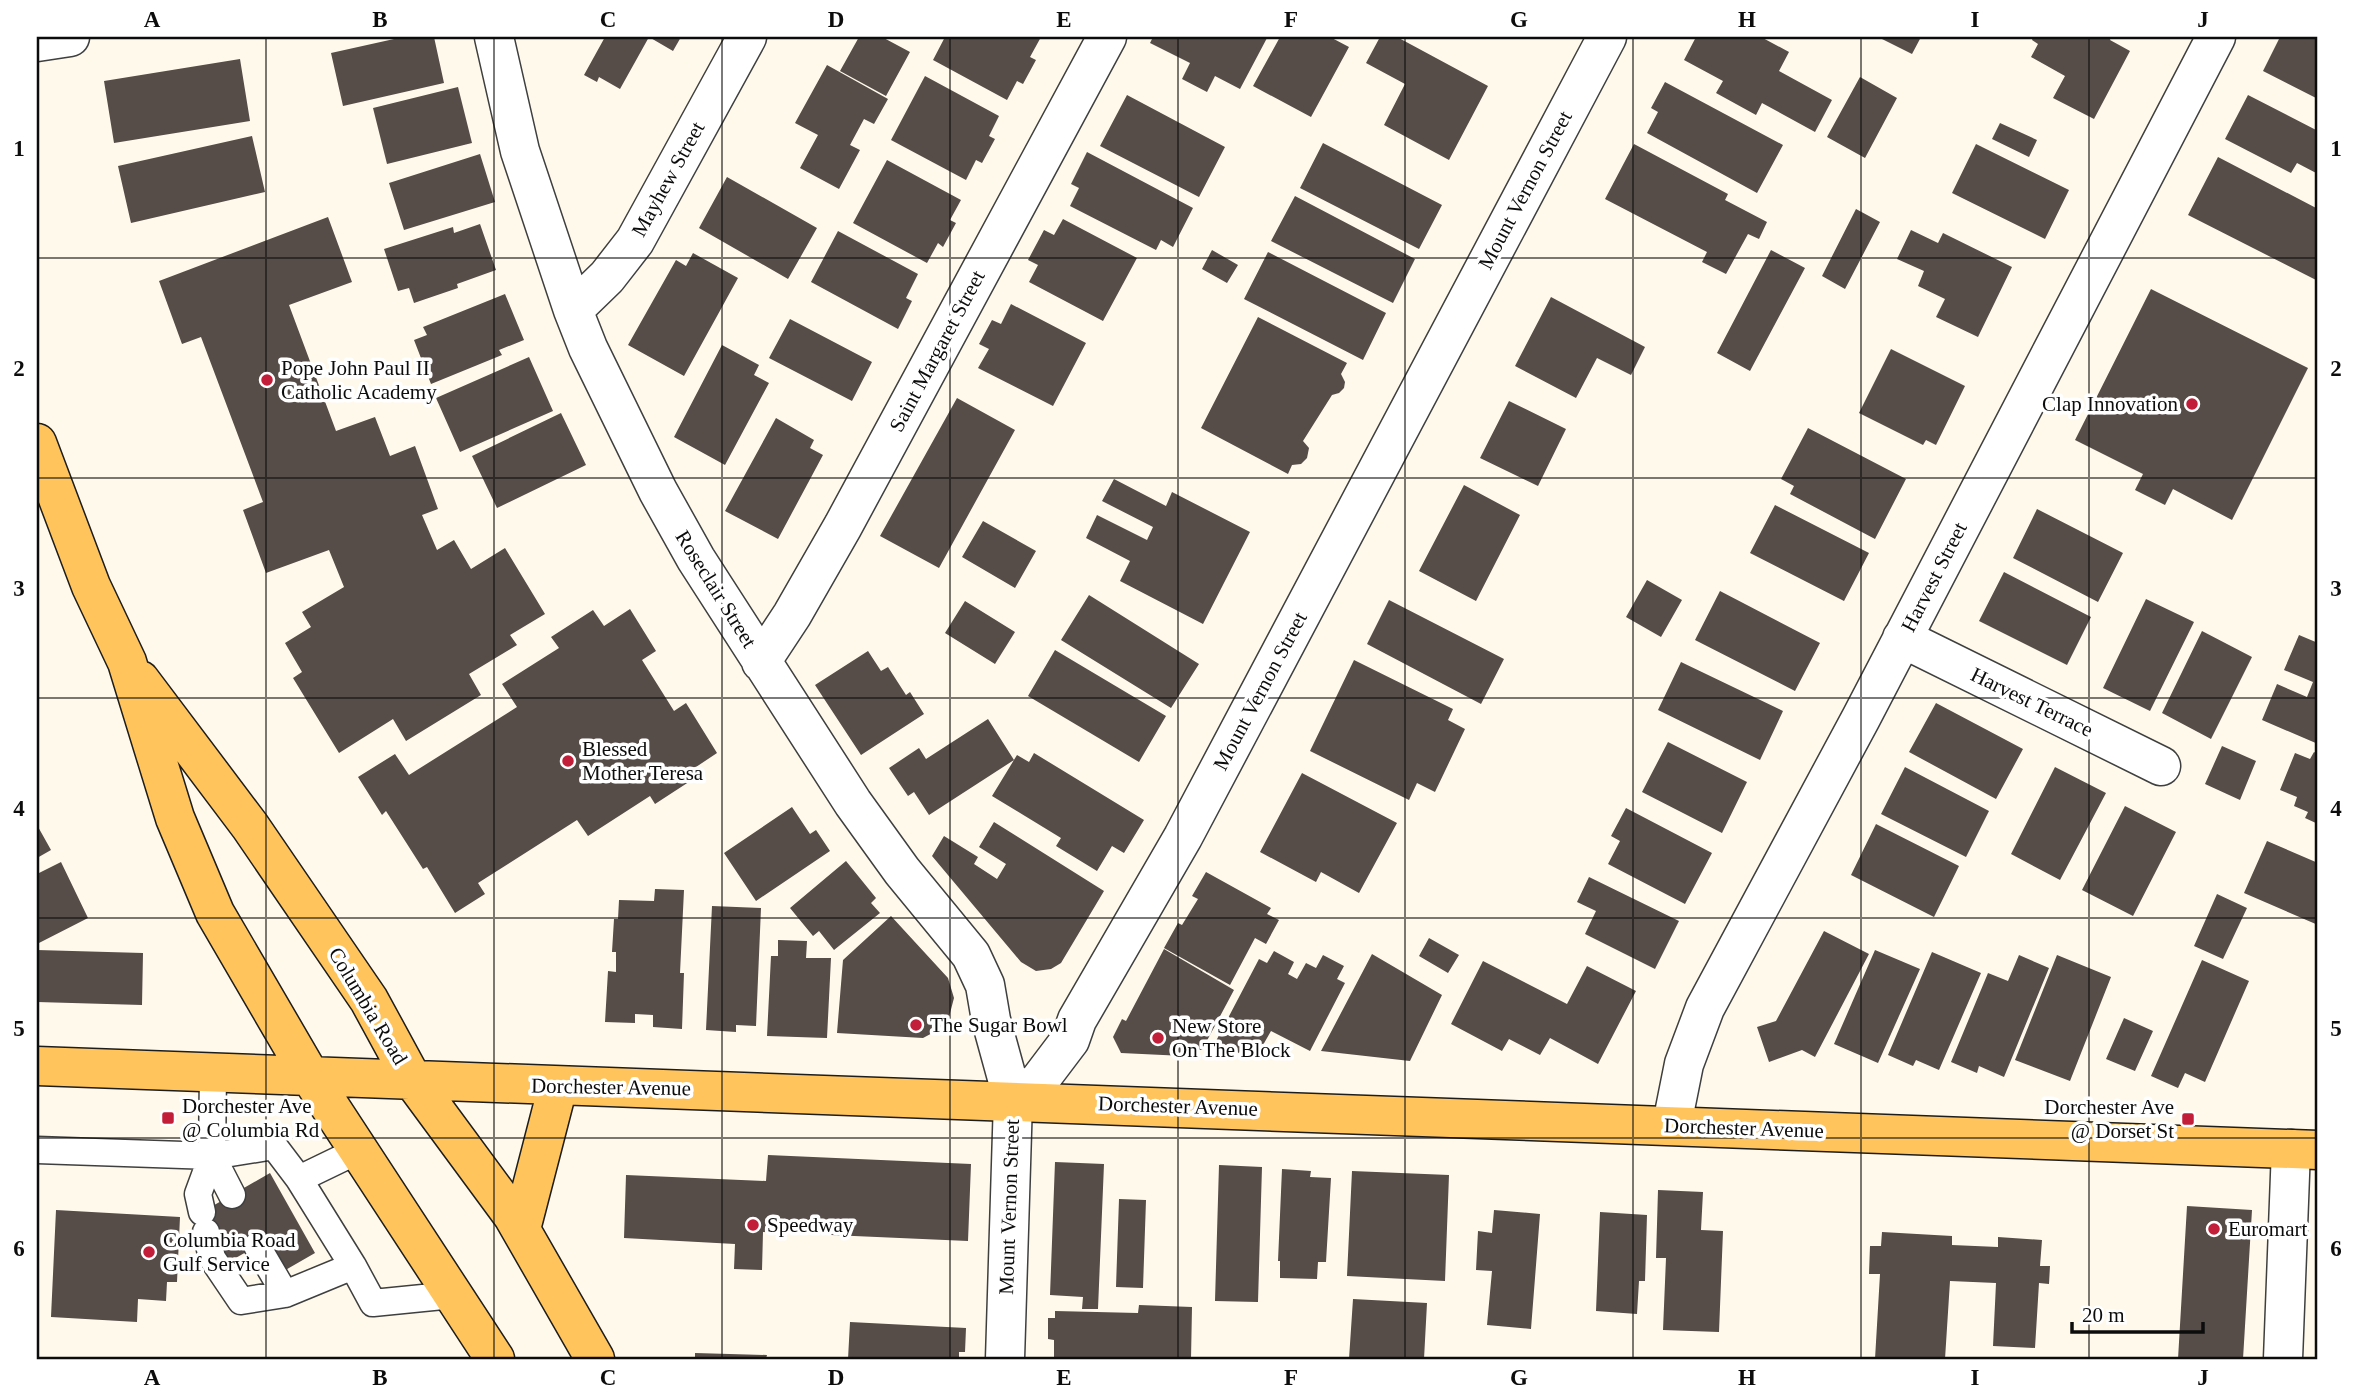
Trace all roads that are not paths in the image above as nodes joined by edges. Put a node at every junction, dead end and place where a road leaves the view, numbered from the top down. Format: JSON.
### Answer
{"nodes":[{"id":1,"x":70,"y":37,"type":"edge"},
{"id":2,"x":494,"y":37,"type":"edge"},
{"id":3,"x":747,"y":37,"type":"edge"},
{"id":4,"x":1107,"y":37,"type":"edge"},
{"id":5,"x":1606,"y":37,"type":"edge"},
{"id":6,"x":2216,"y":37,"type":"edge"},
{"id":7,"x":37,"y":42,"type":"edge"},
{"id":8,"x":573,"y":310,"type":"junction"},
{"id":9,"x":37,"y":443,"type":"edge"},
{"id":10,"x":1902,"y":638,"type":"junction"},
{"id":11,"x":127,"y":662,"type":"junction"},
{"id":12,"x":761,"y":662,"type":"junction"},
{"id":13,"x":2161,"y":766,"type":"dead end"},
{"id":14,"x":37,"y":1066,"type":"edge"},
{"id":15,"x":213,"y":1072,"type":"junction"},
{"id":16,"x":310,"y":1076,"type":"junction"},
{"id":17,"x":412,"y":1079,"type":"junction"},
{"id":18,"x":558,"y":1086,"type":"junction"},
{"id":19,"x":1013,"y":1100,"type":"junction"},
{"id":20,"x":1672,"y":1124,"type":"junction"},
{"id":21,"x":2305,"y":1149,"type":"edge"},
{"id":22,"x":37,"y":1150,"type":"edge"},
{"id":23,"x":359,"y":1150,"type":"junction"},
{"id":24,"x":212,"y":1156,"type":"junction"},
{"id":25,"x":299,"y":1179,"type":"junction"},
{"id":26,"x":232,"y":1195,"type":"dead end"},
{"id":27,"x":521,"y":1228,"type":"junction"},
{"id":28,"x":257,"y":1245,"type":"dead end"},
{"id":29,"x":353,"y":1266,"type":"junction"},
{"id":30,"x":285,"y":1294,"type":"junction"},
{"id":31,"x":453,"y":1295,"type":"junction"},
{"id":32,"x":495,"y":1359,"type":"edge"},
{"id":33,"x":595,"y":1359,"type":"edge"},
{"id":34,"x":1005,"y":1359,"type":"edge"},
{"id":35,"x":2283,"y":1359,"type":"edge"}],
"edges":[{"from":1,"to":7,"type":"street"},
{"from":2,"to":8,"type":"street","name":"Roseclair Street"},
{"from":3,"to":8,"type":"street","name":"Mayhew Street"},
{"from":4,"to":12,"type":"street","name":"Saint Margaret Street"},
{"from":5,"to":19,"type":"street","name":"Mount Vernon Street"},
{"from":6,"to":10,"type":"street","name":"Harvest Street"},
{"from":8,"to":12,"type":"street","name":"Roseclair Street"},
{"from":9,"to":11,"type":"main road","name":"Columbia Road"},
{"from":10,"to":13,"type":"street","name":"Harvest Terrace"},
{"from":10,"to":20,"type":"street","name":"Harvest Street"},
{"from":11,"to":16,"type":"main road","name":"Columbia Road"},
{"from":11,"to":17,"type":"main road","name":"Columbia Road"},
{"from":12,"to":19,"type":"street","name":"Roseclair Street"},
{"from":14,"to":15,"type":"main road","name":"Dorchester Avenue"},
{"from":15,"to":16,"type":"main road","name":"Dorchester Avenue"},
{"from":15,"to":24,"type":"lane"},
{"from":16,"to":17,"type":"main road","name":"Dorchester Avenue"},
{"from":16,"to":23,"type":"main road","name":"Columbia Road"},
{"from":17,"to":18,"type":"main road","name":"Dorchester Avenue"},
{"from":17,"to":27,"type":"main road","name":"Columbia Road"},
{"from":18,"to":19,"type":"main road","name":"Dorchester Avenue"},
{"from":18,"to":27,"type":"main road"},
{"from":19,"to":20,"type":"main road","name":"Dorchester Avenue"},
{"from":19,"to":34,"type":"street","name":"Mount Vernon Street"},
{"from":20,"to":21,"type":"main road","name":"Dorchester Avenue"},
{"from":21,"to":35,"type":"street"},
{"from":22,"to":24,"type":"lane"},
{"from":23,"to":25,"type":"lane"},
{"from":23,"to":31,"type":"main road","name":"Columbia Road"},
{"from":24,"to":25,"type":"lane"},
{"from":24,"to":26,"type":"lane"},
{"from":24,"to":30,"type":"lane"},
{"from":25,"to":29,"type":"lane"},
{"from":27,"to":33,"type":"main road","name":"Columbia Road"},
{"from":28,"to":30,"type":"lane"},
{"from":29,"to":30,"type":"lane"},
{"from":29,"to":31,"type":"lane"},
{"from":31,"to":32,"type":"main road","name":"Columbia Road"}]}
